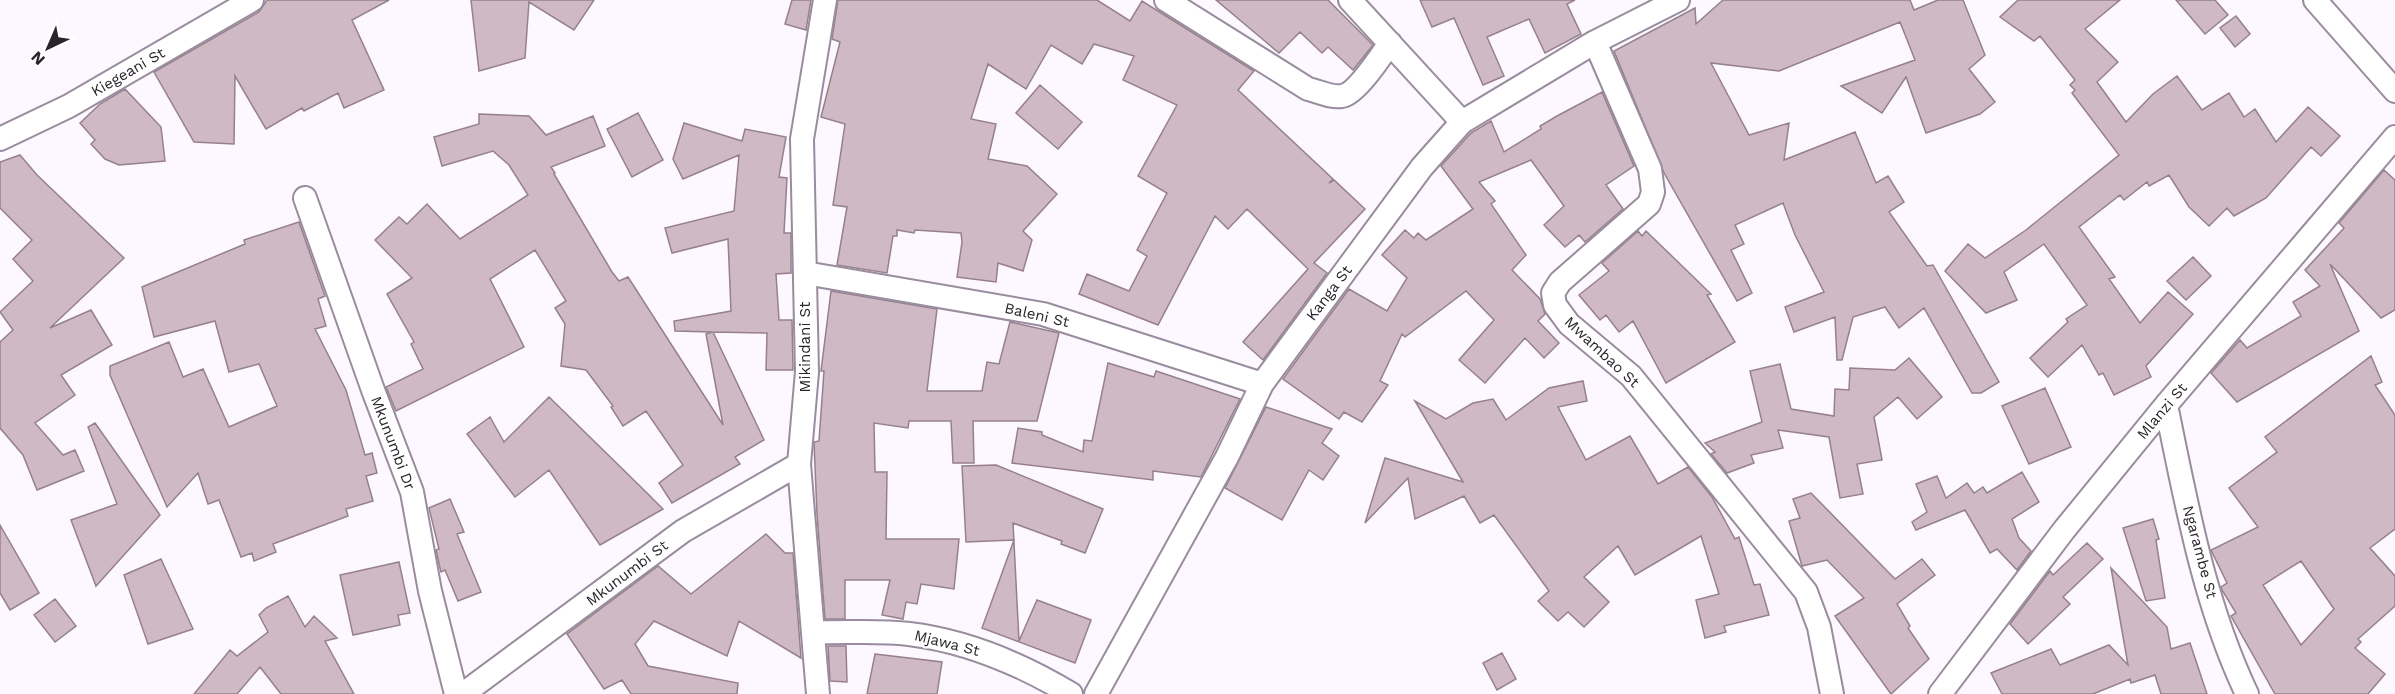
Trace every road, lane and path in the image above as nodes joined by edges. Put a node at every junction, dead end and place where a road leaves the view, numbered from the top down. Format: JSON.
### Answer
{"nodes":[{"id":1,"x":252,"y":0,"type":"edge"},
{"id":2,"x":825,"y":0,"type":"edge"},
{"id":3,"x":1166,"y":0,"type":"edge"},
{"id":4,"x":1350,"y":0,"type":"edge"},
{"id":5,"x":1678,"y":0,"type":"edge"},
{"id":6,"x":2314,"y":0,"type":"edge"},
{"id":7,"x":1595,"y":42,"type":"junction"},
{"id":8,"x":1390,"y":43,"type":"junction"},
{"id":9,"x":2395,"y":91,"type":"edge"},
{"id":10,"x":1462,"y":122,"type":"junction"},
{"id":11,"x":2395,"y":137,"type":"edge"},
{"id":12,"x":0,"y":139,"type":"edge"},
{"id":13,"x":305,"y":198,"type":"dead end"},
{"id":14,"x":805,"y":273,"type":"junction"},
{"id":15,"x":1262,"y":384,"type":"junction"},
{"id":16,"x":2166,"y":405,"type":"junction"},
{"id":17,"x":799,"y":465,"type":"junction"},
{"id":18,"x":813,"y":632,"type":"junction"},
{"id":19,"x":456,"y":694,"type":"edge"},
{"id":20,"x":463,"y":694,"type":"edge"},
{"id":21,"x":818,"y":694,"type":"edge"},
{"id":22,"x":1071,"y":694,"type":"edge"},
{"id":23,"x":1096,"y":694,"type":"edge"},
{"id":24,"x":1832,"y":694,"type":"edge"},
{"id":25,"x":1940,"y":694,"type":"edge"},
{"id":26,"x":2247,"y":694,"type":"edge"}],
"edges":[{"from":1,"to":12,"type":"street","name":"Kiegeani St"},
{"from":2,"to":14,"type":"street","name":"Mikindani St"},
{"from":3,"to":8,"type":"street"},
{"from":4,"to":8,"type":"street"},
{"from":5,"to":7,"type":"street","name":"Kanga St"},
{"from":6,"to":9,"type":"street"},
{"from":7,"to":10,"type":"street","name":"Kanga St"},
{"from":7,"to":24,"type":"street","name":"Mwambao St"},
{"from":8,"to":10,"type":"street"},
{"from":10,"to":15,"type":"street","name":"Kanga St"},
{"from":11,"to":16,"type":"street","name":"Mlanzi St"},
{"from":13,"to":19,"type":"street","name":"Mkunumbi Dr"},
{"from":14,"to":15,"type":"street","name":"Baleni St"},
{"from":14,"to":17,"type":"street","name":"Mikindani St"},
{"from":15,"to":23,"type":"street","name":"Kanga St"},
{"from":16,"to":25,"type":"street","name":"Mlanzi St"},
{"from":16,"to":26,"type":"street","name":"Ngarambe St"},
{"from":17,"to":18,"type":"street","name":"Mikindani St"},
{"from":17,"to":20,"type":"street","name":"Mkunumbi St"},
{"from":18,"to":21,"type":"street","name":"Mikindani St"},
{"from":18,"to":22,"type":"street","name":"Mjawa St"}]}
